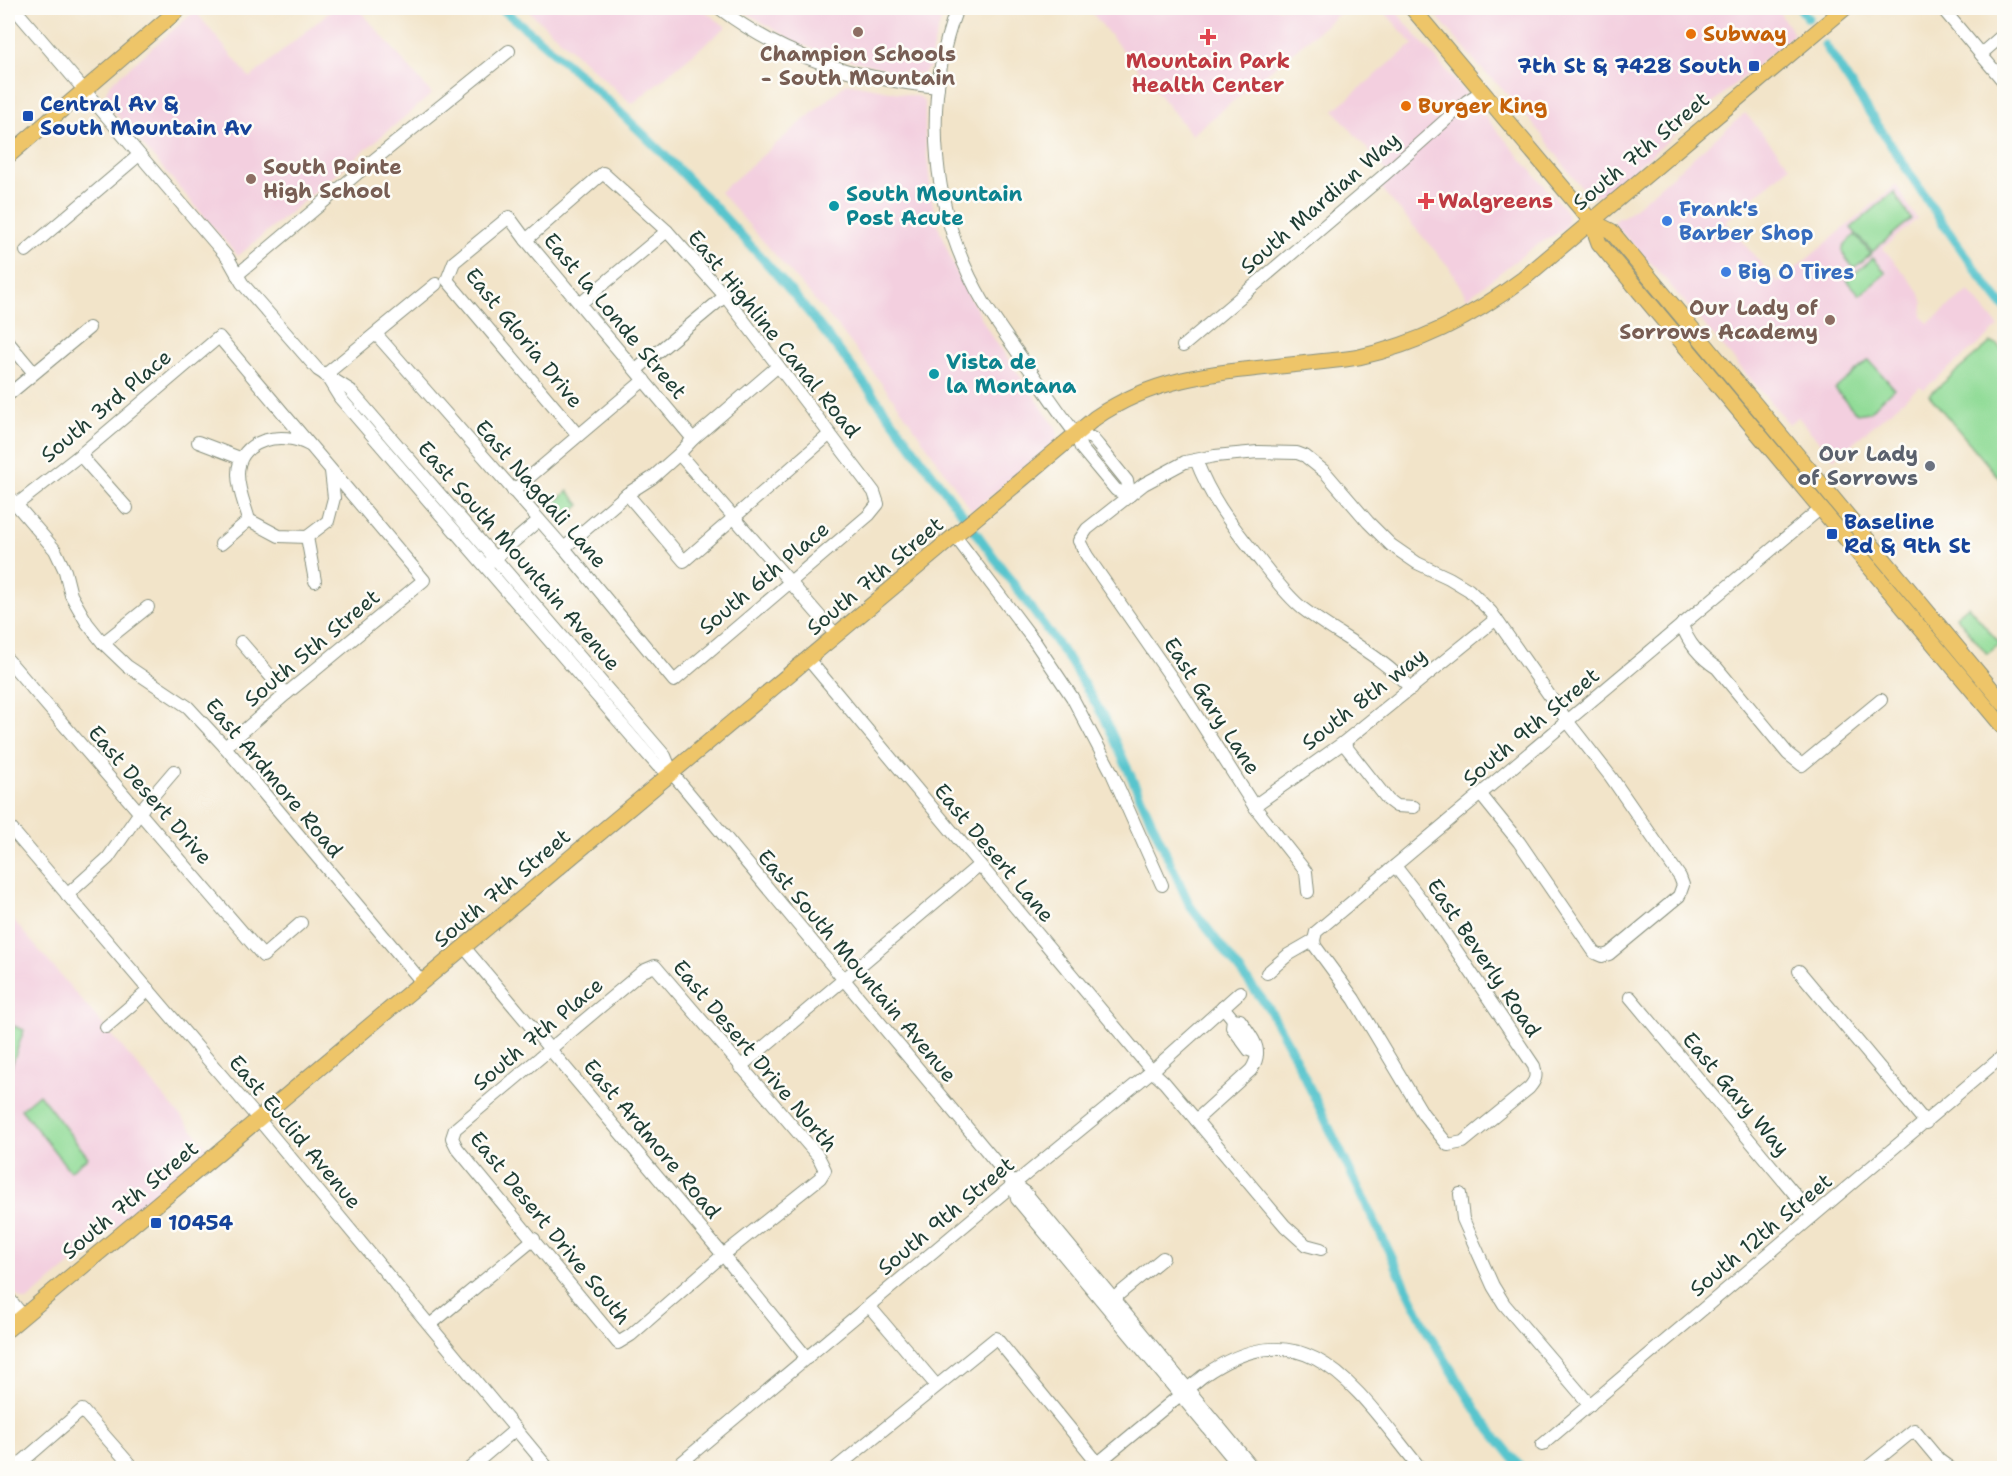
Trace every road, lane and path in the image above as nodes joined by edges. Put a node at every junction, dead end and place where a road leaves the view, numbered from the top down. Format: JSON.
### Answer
{"nodes":[{"id":1,"x":14,"y":8,"type":"edge"},
{"id":2,"x":180,"y":8,"type":"edge"},
{"id":3,"x":719,"y":8,"type":"edge"},
{"id":4,"x":957,"y":8,"type":"edge"},
{"id":5,"x":1412,"y":8,"type":"edge"},
{"id":6,"x":1845,"y":8,"type":"edge"},
{"id":7,"x":1942,"y":8,"type":"edge"},
{"id":8,"x":2004,"y":34,"type":"edge"},
{"id":9,"x":509,"y":51,"type":"dead end"},
{"id":10,"x":1981,"y":54,"type":"junction"},
{"id":11,"x":2004,"y":82,"type":"edge"},
{"id":12,"x":938,"y":87,"type":"junction"},
{"id":13,"x":84,"y":90,"type":"junction"},
{"id":14,"x":1483,"y":91,"type":"junction"},
{"id":15,"x":139,"y":154,"type":"junction"},
{"id":16,"x":8,"y":156,"type":"edge"},
{"id":17,"x":1591,"y":221,"type":"junction"},
{"id":18,"x":667,"y":231,"type":"junction"},
{"id":19,"x":526,"y":240,"type":"junction"},
{"id":20,"x":26,"y":251,"type":"dead end"},
{"id":21,"x":454,"y":262,"type":"joint"},
{"id":22,"x":237,"y":275,"type":"junction"},
{"id":23,"x":436,"y":284,"type":"dead end"},
{"id":24,"x":724,"y":296,"type":"junction"},
{"id":25,"x":581,"y":303,"type":"junction"},
{"id":26,"x":89,"y":328,"type":"dead end"},
{"id":27,"x":376,"y":334,"type":"junction"},
{"id":28,"x":8,"y":342,"type":"edge"},
{"id":29,"x":1183,"y":346,"type":"dead end"},
{"id":30,"x":778,"y":366,"type":"junction"},
{"id":31,"x":34,"y":373,"type":"junction"},
{"id":32,"x":325,"y":375,"type":"junction"},
{"id":33,"x":640,"y":375,"type":"junction"},
{"id":34,"x":8,"y":395,"type":"edge"},
{"id":35,"x":830,"y":434,"type":"junction"},
{"id":36,"x":1076,"y":434,"type":"junction"},
{"id":37,"x":578,"y":435,"type":"junction"},
{"id":38,"x":693,"y":439,"type":"junction"},
{"id":39,"x":198,"y":442,"type":"dead end"},
{"id":40,"x":313,"y":447,"type":"junction"},
{"id":41,"x":680,"y":454,"type":"junction"},
{"id":42,"x":80,"y":455,"type":"junction"},
{"id":43,"x":240,"y":458,"type":"junction"},
{"id":44,"x":1196,"y":460,"type":"junction"},
{"id":45,"x":1115,"y":467,"type":"junction"},
{"id":46,"x":331,"y":469,"type":"junction"},
{"id":47,"x":1104,"y":476,"type":"junction"},
{"id":48,"x":513,"y":491,"type":"junction"},
{"id":49,"x":627,"y":494,"type":"junction"},
{"id":50,"x":1130,"y":495,"type":"junction"},
{"id":51,"x":12,"y":500,"type":"edge"},
{"id":52,"x":1827,"y":503,"type":"junction"},
{"id":53,"x":878,"y":504,"type":"joint"},
{"id":54,"x":127,"y":508,"type":"dead end"},
{"id":55,"x":734,"y":516,"type":"junction"},
{"id":56,"x":249,"y":519,"type":"junction"},
{"id":57,"x":539,"y":520,"type":"junction"},
{"id":58,"x":955,"y":536,"type":"junction"},
{"id":59,"x":307,"y":537,"type":"junction"},
{"id":60,"x":221,"y":544,"type":"dead end"},
{"id":61,"x":564,"y":548,"type":"junction"},
{"id":62,"x":490,"y":562,"type":"junction"},
{"id":63,"x":315,"y":581,"type":"dead end"},
{"id":64,"x":790,"y":582,"type":"junction"},
{"id":65,"x":148,"y":607,"type":"dead end"},
{"id":66,"x":1496,"y":619,"type":"junction"},
{"id":67,"x":1682,"y":624,"type":"junction"},
{"id":68,"x":836,"y":635,"type":"junction"},
{"id":69,"x":241,"y":642,"type":"dead end"},
{"id":70,"x":103,"y":643,"type":"junction"},
{"id":71,"x":808,"y":659,"type":"junction"},
{"id":72,"x":8,"y":660,"type":"edge"},
{"id":73,"x":1973,"y":678,"type":"junction"},
{"id":74,"x":674,"y":681,"type":"joint"},
{"id":75,"x":1411,"y":689,"type":"junction"},
{"id":76,"x":286,"y":694,"type":"junction"},
{"id":77,"x":1881,"y":700,"type":"dead end"},
{"id":78,"x":2004,"y":704,"type":"edge"},
{"id":79,"x":1568,"y":722,"type":"junction"},
{"id":80,"x":2004,"y":728,"type":"edge"},
{"id":81,"x":1343,"y":743,"type":"junction"},
{"id":82,"x":225,"y":747,"type":"junction"},
{"id":83,"x":174,"y":771,"type":"dead end"},
{"id":84,"x":672,"y":773,"type":"junction"},
{"id":85,"x":1481,"y":795,"type":"junction"},
{"id":86,"x":1254,"y":806,"type":"junction"},
{"id":87,"x":1414,"y":807,"type":"dead end"},
{"id":88,"x":140,"y":814,"type":"junction"},
{"id":89,"x":8,"y":825,"type":"edge"},
{"id":90,"x":978,"y":866,"type":"junction"},
{"id":91,"x":1395,"y":866,"type":"junction"},
{"id":92,"x":1162,"y":885,"type":"dead end"},
{"id":93,"x":1308,"y":892,"type":"dead end"},
{"id":94,"x":67,"y":894,"type":"junction"},
{"id":95,"x":301,"y":923,"type":"dead end"},
{"id":96,"x":1314,"y":940,"type":"junction"},
{"id":97,"x":464,"y":947,"type":"junction"},
{"id":98,"x":655,"y":966,"type":"joint"},
{"id":99,"x":1800,"y":971,"type":"dead end"},
{"id":100,"x":1267,"y":973,"type":"dead end"},
{"id":101,"x":843,"y":981,"type":"junction"},
{"id":102,"x":423,"y":982,"type":"junction"},
{"id":103,"x":149,"y":990,"type":"junction"},
{"id":104,"x":1240,"y":992,"type":"dead end"},
{"id":105,"x":1630,"y":997,"type":"dead end"},
{"id":106,"x":1223,"y":1007,"type":"junction"},
{"id":107,"x":106,"y":1027,"type":"dead end"},
{"id":108,"x":550,"y":1048,"type":"junction"},
{"id":109,"x":2004,"y":1055,"type":"edge"},
{"id":110,"x":740,"y":1067,"type":"junction"},
{"id":111,"x":1152,"y":1071,"type":"junction"},
{"id":112,"x":258,"y":1119,"type":"junction"},
{"id":113,"x":1196,"y":1120,"type":"junction"},
{"id":114,"x":1926,"y":1123,"type":"junction"},
{"id":115,"x":452,"y":1138,"type":"joint"},
{"id":116,"x":1014,"y":1184,"type":"junction"},
{"id":117,"x":1460,"y":1194,"type":"dead end"},
{"id":118,"x":1813,"y":1216,"type":"junction"},
{"id":119,"x":534,"y":1239,"type":"junction"},
{"id":120,"x":1321,"y":1249,"type":"dead end"},
{"id":121,"x":723,"y":1255,"type":"junction"},
{"id":122,"x":1163,"y":1258,"type":"dead end"},
{"id":123,"x":8,"y":1297,"type":"edge"},
{"id":124,"x":1110,"y":1302,"type":"junction"},
{"id":125,"x":869,"y":1306,"type":"junction"},
{"id":126,"x":23,"y":1316,"type":"junction"},
{"id":127,"x":430,"y":1325,"type":"junction"},
{"id":128,"x":8,"y":1329,"type":"edge"},
{"id":129,"x":807,"y":1358,"type":"junction"},
{"id":130,"x":936,"y":1385,"type":"junction"},
{"id":131,"x":1184,"y":1392,"type":"junction"},
{"id":132,"x":1590,"y":1405,"type":"junction"},
{"id":133,"x":516,"y":1430,"type":"junction"},
{"id":134,"x":1542,"y":1444,"type":"dead end"},
{"id":135,"x":8,"y":1455,"type":"edge"},
{"id":136,"x":1098,"y":1467,"type":"edge"},
{"id":137,"x":15,"y":1468,"type":"edge"},
{"id":138,"x":133,"y":1468,"type":"edge"},
{"id":139,"x":470,"y":1468,"type":"edge"},
{"id":140,"x":548,"y":1468,"type":"edge"},
{"id":141,"x":675,"y":1468,"type":"edge"},
{"id":142,"x":836,"y":1468,"type":"edge"},
{"id":143,"x":1241,"y":1468,"type":"edge"},
{"id":144,"x":1253,"y":1468,"type":"edge"},
{"id":145,"x":1420,"y":1468,"type":"edge"},
{"id":146,"x":1867,"y":1468,"type":"edge"},
{"id":147,"x":1950,"y":1468,"type":"edge"}],
"edges":[{"from":1,"to":13,"type":"street","name":"East South Mountain Avenue"},
{"from":2,"to":13,"type":"main road"},
{"from":3,"to":12,"type":"street"},
{"from":4,"to":12,"type":"street"},
{"from":5,"to":14,"type":"main road"},
{"from":6,"to":17,"type":"main road","name":"South 7th Street"},
{"from":7,"to":10,"type":"street"},
{"from":8,"to":10,"type":"street"},
{"from":9,"to":22,"type":"street"},
{"from":10,"to":11,"type":"street"},
{"from":12,"to":36,"type":"street"},
{"from":13,"to":15,"type":"street","name":"East South Mountain Avenue"},
{"from":13,"to":16,"type":"main road"},
{"from":14,"to":17,"type":"main road"},
{"from":14,"to":29,"type":"street","name":"South Mardian Way"},
{"from":15,"to":20,"type":"street"},
{"from":15,"to":22,"type":"street","name":"East South Mountain Avenue"},
{"from":17,"to":36,"type":"main road","name":"South 7th Street"},
{"from":17,"to":52,"type":"main road"},
{"from":18,"to":19,"type":"street","name":"East Highline Canal Road"},
{"from":18,"to":24,"type":"street","name":"East Highline Canal Road"},
{"from":18,"to":25,"type":"street"},
{"from":19,"to":21,"type":"street","name":"East la Londe Street"},
{"from":19,"to":25,"type":"street","name":"East la Londe Street"},
{"from":21,"to":37,"type":"street","name":"East Gloria Drive"},
{"from":22,"to":32,"type":"street","name":"East South Mountain Avenue"},
{"from":23,"to":27,"type":"street"},
{"from":24,"to":30,"type":"street","name":"East Highline Canal Road"},
{"from":24,"to":33,"type":"street"},
{"from":25,"to":33,"type":"street","name":"East la Londe Street"},
{"from":26,"to":31,"type":"street"},
{"from":27,"to":32,"type":"street"},
{"from":27,"to":48,"type":"street","name":"East Nagdali Lane"},
{"from":28,"to":31,"type":"street"},
{"from":30,"to":35,"type":"street","name":"East Highline Canal Road"},
{"from":30,"to":38,"type":"street"},
{"from":31,"to":34,"type":"street"},
{"from":32,"to":62,"type":"street","name":"East South Mountain Avenue"},
{"from":33,"to":37,"type":"street"},
{"from":33,"to":38,"type":"street","name":"East la Londe Street"},
{"from":35,"to":53,"type":"street","name":"East Highline Canal Road"},
{"from":35,"to":55,"type":"street"},
{"from":36,"to":45,"type":"street"},
{"from":36,"to":47,"type":"street"},
{"from":36,"to":58,"type":"main road","name":"South 7th Street"},
{"from":37,"to":48,"type":"street"},
{"from":38,"to":41,"type":"street"},
{"from":39,"to":43,"type":"street"},
{"from":40,"to":42,"type":"street","name":"South 3rd Place"},
{"from":40,"to":43,"type":"street"},
{"from":40,"to":46,"type":"street"},
{"from":41,"to":49,"type":"street"},
{"from":41,"to":55,"type":"street"},
{"from":42,"to":51,"type":"street","name":"South 3rd Place"},
{"from":42,"to":54,"type":"street"},
{"from":43,"to":56,"type":"street"},
{"from":44,"to":50,"type":"street"},
{"from":44,"to":66,"type":"street"},
{"from":44,"to":75,"type":"street"},
{"from":45,"to":47,"type":"street"},
{"from":45,"to":50,"type":"street"},
{"from":46,"to":59,"type":"street"},
{"from":46,"to":76,"type":"street","name":"South 5th Street"},
{"from":47,"to":50,"type":"street"},
{"from":48,"to":57,"type":"street","name":"East Nagdali Lane"},
{"from":49,"to":55,"type":"street"},
{"from":49,"to":61,"type":"street"},
{"from":50,"to":86,"type":"street","name":"East Gary Lane"},
{"from":51,"to":70,"type":"street","name":"East Ardmore Road"},
{"from":52,"to":67,"type":"street","name":"South 9th Street"},
{"from":52,"to":73,"type":"main road"},
{"from":53,"to":64,"type":"street","name":"South 6th Place"},
{"from":55,"to":64,"type":"street"},
{"from":56,"to":59,"type":"street"},
{"from":56,"to":60,"type":"street"},
{"from":57,"to":61,"type":"street","name":"East Nagdali Lane"},
{"from":57,"to":62,"type":"street"},
{"from":58,"to":68,"type":"main road","name":"South 7th Street"},
{"from":58,"to":92,"type":"street"},
{"from":59,"to":63,"type":"street"},
{"from":61,"to":74,"type":"street","name":"East Nagdali Lane"},
{"from":62,"to":84,"type":"street","name":"East South Mountain Avenue"},
{"from":64,"to":68,"type":"street"},
{"from":64,"to":74,"type":"street","name":"South 6th Place"},
{"from":65,"to":70,"type":"street"},
{"from":66,"to":75,"type":"street","name":"South 8th way"},
{"from":66,"to":79,"type":"street"},
{"from":67,"to":77,"type":"street"},
{"from":67,"to":79,"type":"street","name":"South 9th Street"},
{"from":68,"to":71,"type":"main road","name":"South 7th Street"},
{"from":69,"to":76,"type":"street"},
{"from":70,"to":82,"type":"street","name":"East Ardmore Road"},
{"from":71,"to":84,"type":"main road","name":"South 7th Street"},
{"from":71,"to":90,"type":"street","name":"East Desert Lane"},
{"from":72,"to":88,"type":"street","name":"East Desert Drive"},
{"from":73,"to":78,"type":"main road"},
{"from":73,"to":80,"type":"main road"},
{"from":75,"to":81,"type":"street","name":"South 8th way"},
{"from":76,"to":82,"type":"street","name":"South 5th Street"},
{"from":79,"to":85,"type":"street","name":"South 9th Street"},
{"from":79,"to":85,"type":"street"},
{"from":81,"to":86,"type":"street","name":"South 8th way"},
{"from":81,"to":87,"type":"street"},
{"from":82,"to":102,"type":"street","name":"East Ardmore Road"},
{"from":83,"to":88,"type":"street"},
{"from":84,"to":97,"type":"main road","name":"South 7th Street"},
{"from":84,"to":101,"type":"street","name":"East South Mountain Avenue"},
{"from":85,"to":91,"type":"street","name":"South 9th Street"},
{"from":86,"to":93,"type":"street","name":"East Gary Lane"},
{"from":88,"to":94,"type":"street"},
{"from":88,"to":95,"type":"street","name":"East Desert Drive"},
{"from":89,"to":94,"type":"street","name":"East Euclid Avenue"},
{"from":90,"to":101,"type":"street"},
{"from":90,"to":111,"type":"street","name":"East Desert Lane"},
{"from":91,"to":96,"type":"street","name":"South 9th Street"},
{"from":91,"to":96,"type":"street","name":"East Beverly Road"},
{"from":94,"to":103,"type":"street","name":"East Euclid Avenue"},
{"from":96,"to":100,"type":"street","name":"South 9th Street"},
{"from":97,"to":102,"type":"main road","name":"South 7th Street"},
{"from":97,"to":108,"type":"street","name":"East Ardmore Road"},
{"from":98,"to":108,"type":"street","name":"South 7th Place"},
{"from":98,"to":110,"type":"street","name":"East Desert Drive North"},
{"from":99,"to":114,"type":"street"},
{"from":101,"to":110,"type":"street"},
{"from":101,"to":116,"type":"street","name":"East South Mountain Avenue"},
{"from":102,"to":112,"type":"main road","name":"South 7th Street"},
{"from":103,"to":107,"type":"street"},
{"from":103,"to":112,"type":"street","name":"East Euclid Avenue"},
{"from":104,"to":106,"type":"street","name":"South 9th Street"},
{"from":105,"to":118,"type":"street","name":"East Gary Way"},
{"from":106,"to":111,"type":"street","name":"South 9th Street"},
{"from":106,"to":113,"type":"street"},
{"from":108,"to":115,"type":"street","name":"South 7th Place"},
{"from":108,"to":121,"type":"street","name":"East Ardmore Road"},
{"from":109,"to":114,"type":"street","name":"South 12th Street"},
{"from":110,"to":121,"type":"street","name":"East Desert Drive North"},
{"from":111,"to":113,"type":"street","name":"East Desert Lane"},
{"from":111,"to":116,"type":"street","name":"South 9th Street"},
{"from":112,"to":126,"type":"main road","name":"South 7th Street"},
{"from":112,"to":127,"type":"street","name":"East Euclid Avenue"},
{"from":113,"to":120,"type":"street","name":"East Desert Lane"},
{"from":114,"to":118,"type":"street","name":"South 12th Street"},
{"from":115,"to":119,"type":"street","name":"East Desert Drive South"},
{"from":116,"to":124,"type":"street","name":"East South Mountain Avenue"},
{"from":116,"to":125,"type":"street","name":"South 9th Street"},
{"from":117,"to":132,"type":"street"},
{"from":118,"to":132,"type":"street","name":"South 12th Street"},
{"from":119,"to":121,"type":"street","name":"East Desert Drive South"},
{"from":119,"to":127,"type":"street"},
{"from":121,"to":129,"type":"street","name":"East Ardmore Road"},
{"from":122,"to":124,"type":"street"},
{"from":123,"to":126,"type":"street"},
{"from":124,"to":131,"type":"street","name":"East South Mountain Avenue"},
{"from":125,"to":129,"type":"street","name":"South 9th Street"},
{"from":125,"to":130,"type":"street"},
{"from":126,"to":128,"type":"main road","name":"South 7th Street"},
{"from":127,"to":133,"type":"street","name":"East Euclid Avenue"},
{"from":129,"to":141,"type":"street","name":"South 9th Street"},
{"from":130,"to":136,"type":"street"},
{"from":130,"to":142,"type":"street"},
{"from":131,"to":136,"type":"street"},
{"from":131,"to":143,"type":"street","name":"East South Mountain Avenue"},
{"from":131,"to":144,"type":"street","name":"East South Mountain Avenue"},
{"from":131,"to":145,"type":"street"},
{"from":132,"to":134,"type":"street","name":"South 12th Street"},
{"from":133,"to":139,"type":"street"},
{"from":133,"to":140,"type":"street","name":"East Euclid Avenue"},
{"from":135,"to":137,"type":"street"},
{"from":137,"to":138,"type":"street"},
{"from":146,"to":147,"type":"street"}]}
